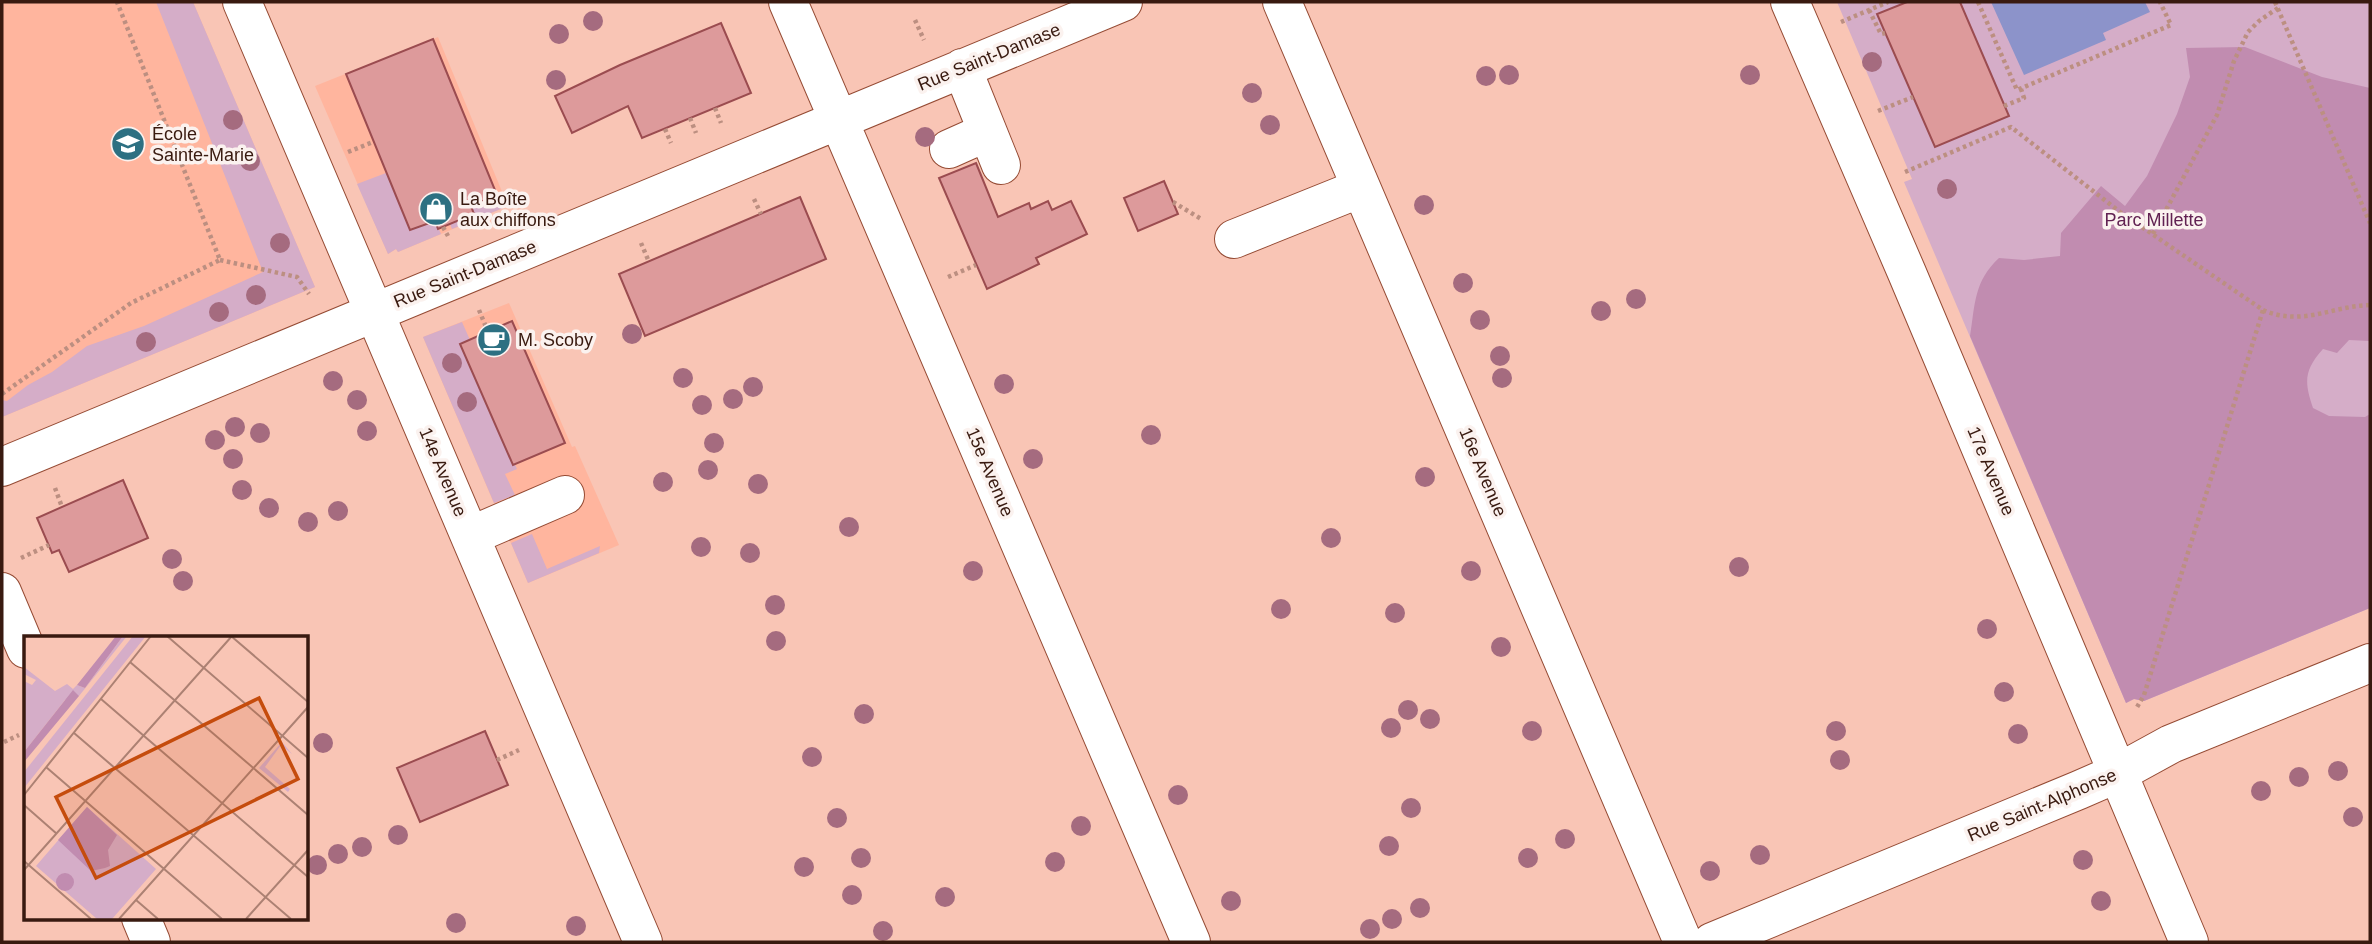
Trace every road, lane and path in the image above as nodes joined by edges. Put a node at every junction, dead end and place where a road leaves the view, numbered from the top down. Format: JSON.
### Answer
{"nodes":[{"id":1,"x":117,"y":2,"type":"edge"},
{"id":2,"x":242,"y":2,"type":"edge"},
{"id":3,"x":788,"y":2,"type":"edge"},
{"id":4,"x":1122,"y":2,"type":"edge"},
{"id":5,"x":1282,"y":2,"type":"edge"},
{"id":6,"x":1790,"y":2,"type":"edge"},
{"id":7,"x":1888,"y":2,"type":"edge"},
{"id":8,"x":1978,"y":2,"type":"edge"},
{"id":9,"x":2161,"y":2,"type":"edge"},
{"id":10,"x":2275,"y":2,"type":"edge"},
{"id":11,"x":2278,"y":8,"type":"junction"},
{"id":12,"x":1869,"y":10,"type":"junction"},
{"id":13,"x":915,"y":20,"type":"dead end"},
{"id":14,"x":1839,"y":22,"type":"dead end"},
{"id":15,"x":1885,"y":33,"type":"dead end"},
{"id":16,"x":924,"y":40,"type":"dead end"},
{"id":17,"x":962,"y":68,"type":"junction"},
{"id":18,"x":2021,"y":89,"type":"junction"},
{"id":19,"x":1913,"y":96,"type":"dead end"},
{"id":20,"x":2004,"y":106,"type":"dead end"},
{"id":21,"x":715,"y":108,"type":"dead end"},
{"id":22,"x":1878,"y":111,"type":"dead end"},
{"id":23,"x":690,"y":118,"type":"dead end"},
{"id":24,"x":839,"y":120,"type":"junction"},
{"id":25,"x":721,"y":123,"type":"dead end"},
{"id":26,"x":665,"y":128,"type":"dead end"},
{"id":27,"x":696,"y":133,"type":"dead end"},
{"id":28,"x":671,"y":143,"type":"dead end"},
{"id":29,"x":949,"y":149,"type":"dead end"},
{"id":30,"x":1904,"y":172,"type":"dead end"},
{"id":31,"x":1362,"y":188,"type":"junction"},
{"id":32,"x":753,"y":196,"type":"dead end"},
{"id":33,"x":761,"y":214,"type":"dead end"},
{"id":34,"x":2370,"y":223,"type":"edge"},
{"id":35,"x":443,"y":227,"type":"dead end"},
{"id":36,"x":2153,"y":234,"type":"junction"},
{"id":37,"x":448,"y":236,"type":"dead end"},
{"id":38,"x":1234,"y":239,"type":"dead end"},
{"id":39,"x":641,"y":242,"type":"dead end"},
{"id":40,"x":220,"y":260,"type":"junction"},
{"id":41,"x":649,"y":262,"type":"dead end"},
{"id":42,"x":309,"y":294,"type":"dead end"},
{"id":43,"x":2370,"y":305,"type":"edge"},
{"id":44,"x":479,"y":309,"type":"dead end"},
{"id":45,"x":2263,"y":310,"type":"junction"},
{"id":46,"x":374,"y":311,"type":"junction"},
{"id":47,"x":488,"y":331,"type":"dead end"},
{"id":48,"x":2,"y":394,"type":"edge"},
{"id":49,"x":2,"y":467,"type":"edge"},
{"id":50,"x":55,"y":486,"type":"dead end"},
{"id":51,"x":565,"y":495,"type":"dead end"},
{"id":52,"x":62,"y":507,"type":"dead end"},
{"id":53,"x":470,"y":536,"type":"junction"},
{"id":54,"x":49,"y":545,"type":"dead end"},
{"id":55,"x":8,"y":577,"type":"edge"},
{"id":56,"x":24,"y":641,"type":"edge"},
{"id":57,"x":2370,"y":663,"type":"edge"},
{"id":58,"x":2136,"y":709,"type":"dead end"},
{"id":59,"x":19,"y":734,"type":"dead end"},
{"id":60,"x":4,"y":742,"type":"dead end"},
{"id":61,"x":520,"y":750,"type":"dead end"},
{"id":62,"x":498,"y":760,"type":"dead end"},
{"id":63,"x":2118,"y":773,"type":"junction"},
{"id":64,"x":142,"y":920,"type":"edge"},
{"id":65,"x":151,"y":942,"type":"edge"},
{"id":66,"x":643,"y":942,"type":"edge"},
{"id":67,"x":1191,"y":942,"type":"edge"},
{"id":68,"x":1684,"y":942,"type":"edge"},
{"id":69,"x":1712,"y":942,"type":"edge"},
{"id":70,"x":2189,"y":942,"type":"edge"}],
"edges":[{"from":1,"to":40,"type":"path"},
{"from":2,"to":46,"type":"street","name":"14e Avenue"},
{"from":3,"to":24,"type":"street","name":"15e Avenue"},
{"from":4,"to":17,"type":"street","name":"Rue Saint-Damase"},
{"from":5,"to":31,"type":"street","name":"16e Avenue"},
{"from":6,"to":63,"type":"street","name":"17e Avenue"},
{"from":7,"to":12,"type":"path"},
{"from":8,"to":18,"type":"path"},
{"from":9,"to":18,"type":"path"},
{"from":10,"to":11,"type":"path"},
{"from":11,"to":34,"type":"path"},
{"from":11,"to":36,"type":"path"},
{"from":12,"to":14,"type":"path"},
{"from":12,"to":15,"type":"path"},
{"from":13,"to":16,"type":"path"},
{"from":17,"to":24,"type":"street","name":"Rue Saint-Damase"},
{"from":17,"to":29,"type":"street"},
{"from":18,"to":20,"type":"path"},
{"from":19,"to":22,"type":"path"},
{"from":21,"to":25,"type":"path"},
{"from":23,"to":27,"type":"path"},
{"from":24,"to":46,"type":"street","name":"Rue Saint-Damase"},
{"from":24,"to":67,"type":"street","name":"15e Avenue"},
{"from":26,"to":28,"type":"path"},
{"from":30,"to":36,"type":"path"},
{"from":31,"to":38,"type":"street"},
{"from":31,"to":68,"type":"street","name":"16e Avenue"},
{"from":32,"to":33,"type":"path"},
{"from":35,"to":37,"type":"path"},
{"from":36,"to":45,"type":"path"},
{"from":39,"to":41,"type":"path"},
{"from":40,"to":42,"type":"path"},
{"from":40,"to":48,"type":"path"},
{"from":43,"to":45,"type":"path"},
{"from":44,"to":47,"type":"path"},
{"from":45,"to":58,"type":"path"},
{"from":46,"to":49,"type":"street","name":"Rue Saint-Damase"},
{"from":46,"to":53,"type":"street","name":"14e Avenue"},
{"from":50,"to":52,"type":"path"},
{"from":51,"to":53,"type":"street"},
{"from":53,"to":66,"type":"street","name":"14e Avenue"},
{"from":54,"to":55,"type":"path"},
{"from":55,"to":56,"type":"street"},
{"from":57,"to":63,"type":"street","name":"Rue Saint-Alphonse"},
{"from":59,"to":60,"type":"path"},
{"from":61,"to":62,"type":"path"},
{"from":63,"to":69,"type":"street","name":"Rue Saint-Alphonse"},
{"from":63,"to":70,"type":"street","name":"17e Avenue"},
{"from":64,"to":65,"type":"street"}]}
